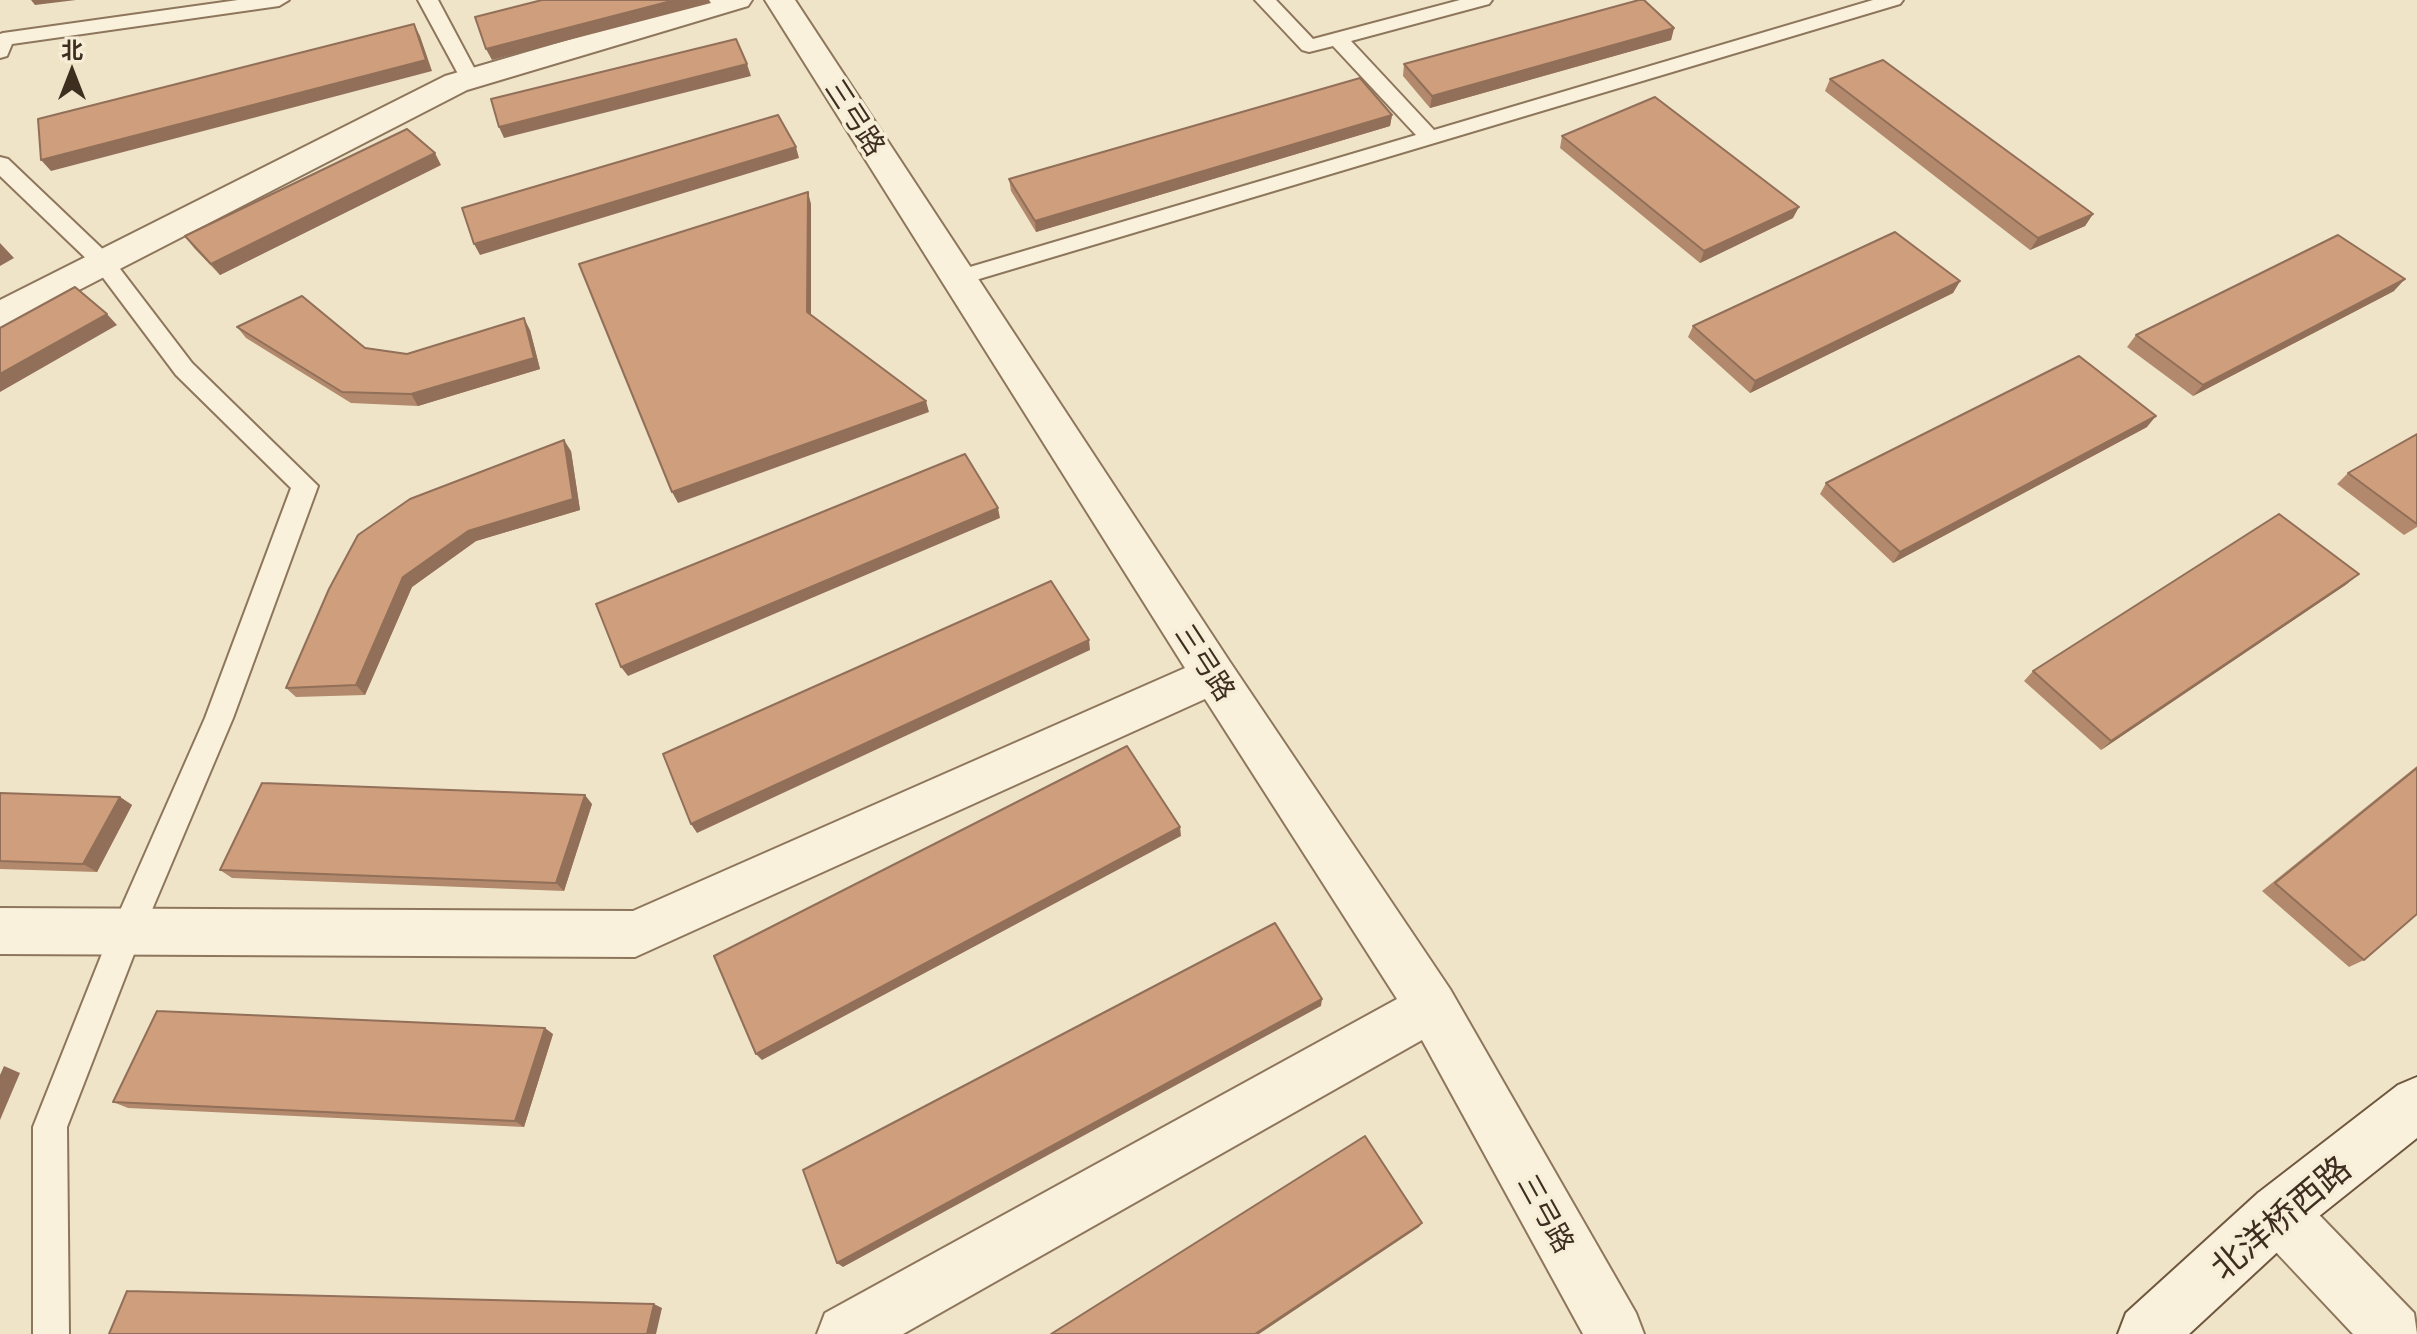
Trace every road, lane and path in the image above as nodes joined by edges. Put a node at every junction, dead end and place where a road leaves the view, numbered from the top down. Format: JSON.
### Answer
{"nodes":[{"id":1,"x":279,"y":0,"type":"edge"},
{"id":2,"x":428,"y":0,"type":"edge"},
{"id":3,"x":737,"y":0,"type":"edge"},
{"id":4,"x":780,"y":0,"type":"edge"},
{"id":5,"x":1265,"y":0,"type":"edge"},
{"id":6,"x":1482,"y":0,"type":"edge"},
{"id":7,"x":1893,"y":0,"type":"edge"},
{"id":8,"x":1337,"y":38,"type":"junction"},
{"id":9,"x":0,"y":52,"type":"edge"},
{"id":10,"x":470,"y":79,"type":"junction"},
{"id":11,"x":1430,"y":138,"type":"junction"},
{"id":12,"x":0,"y":164,"type":"edge"},
{"id":13,"x":103,"y":262,"type":"junction"},
{"id":14,"x":961,"y":277,"type":"junction"},
{"id":15,"x":0,"y":315,"type":"edge"},
{"id":16,"x":1214,"y":675,"type":"junction"},
{"id":17,"x":0,"y":931,"type":"edge"},
{"id":18,"x":127,"y":931,"type":"junction"},
{"id":19,"x":1432,"y":1007,"type":"junction"},
{"id":20,"x":2417,"y":1104,"type":"edge"},
{"id":21,"x":2278,"y":1213,"type":"junction"},
{"id":22,"x":51,"y":1334,"type":"edge"},
{"id":23,"x":846,"y":1334,"type":"edge"},
{"id":24,"x":1615,"y":1334,"type":"edge"},
{"id":25,"x":2147,"y":1334,"type":"edge"},
{"id":26,"x":2393,"y":1334,"type":"edge"}],
"edges":[{"from":1,"to":9,"type":"lane"},
{"from":2,"to":10,"type":"lane"},
{"from":3,"to":10,"type":"street"},
{"from":4,"to":14,"type":"street","name":"三弓路"},
{"from":5,"to":8,"type":"lane"},
{"from":6,"to":8,"type":"lane"},
{"from":7,"to":11,"type":"lane"},
{"from":8,"to":11,"type":"lane"},
{"from":10,"to":13,"type":"street"},
{"from":11,"to":14,"type":"lane"},
{"from":12,"to":13,"type":"lane"},
{"from":13,"to":15,"type":"street"},
{"from":13,"to":18,"type":"lane"},
{"from":14,"to":16,"type":"street","name":"三弓路"},
{"from":16,"to":18,"type":"street"},
{"from":16,"to":19,"type":"street","name":"三弓路"},
{"from":17,"to":18,"type":"street"},
{"from":18,"to":22,"type":"lane"},
{"from":19,"to":23,"type":"street"},
{"from":19,"to":24,"type":"street","name":"三弓路"},
{"from":20,"to":21,"type":"street","name":"北洋桥西路"},
{"from":21,"to":25,"type":"street","name":"北洋桥西路"},
{"from":21,"to":26,"type":"street"}]}
